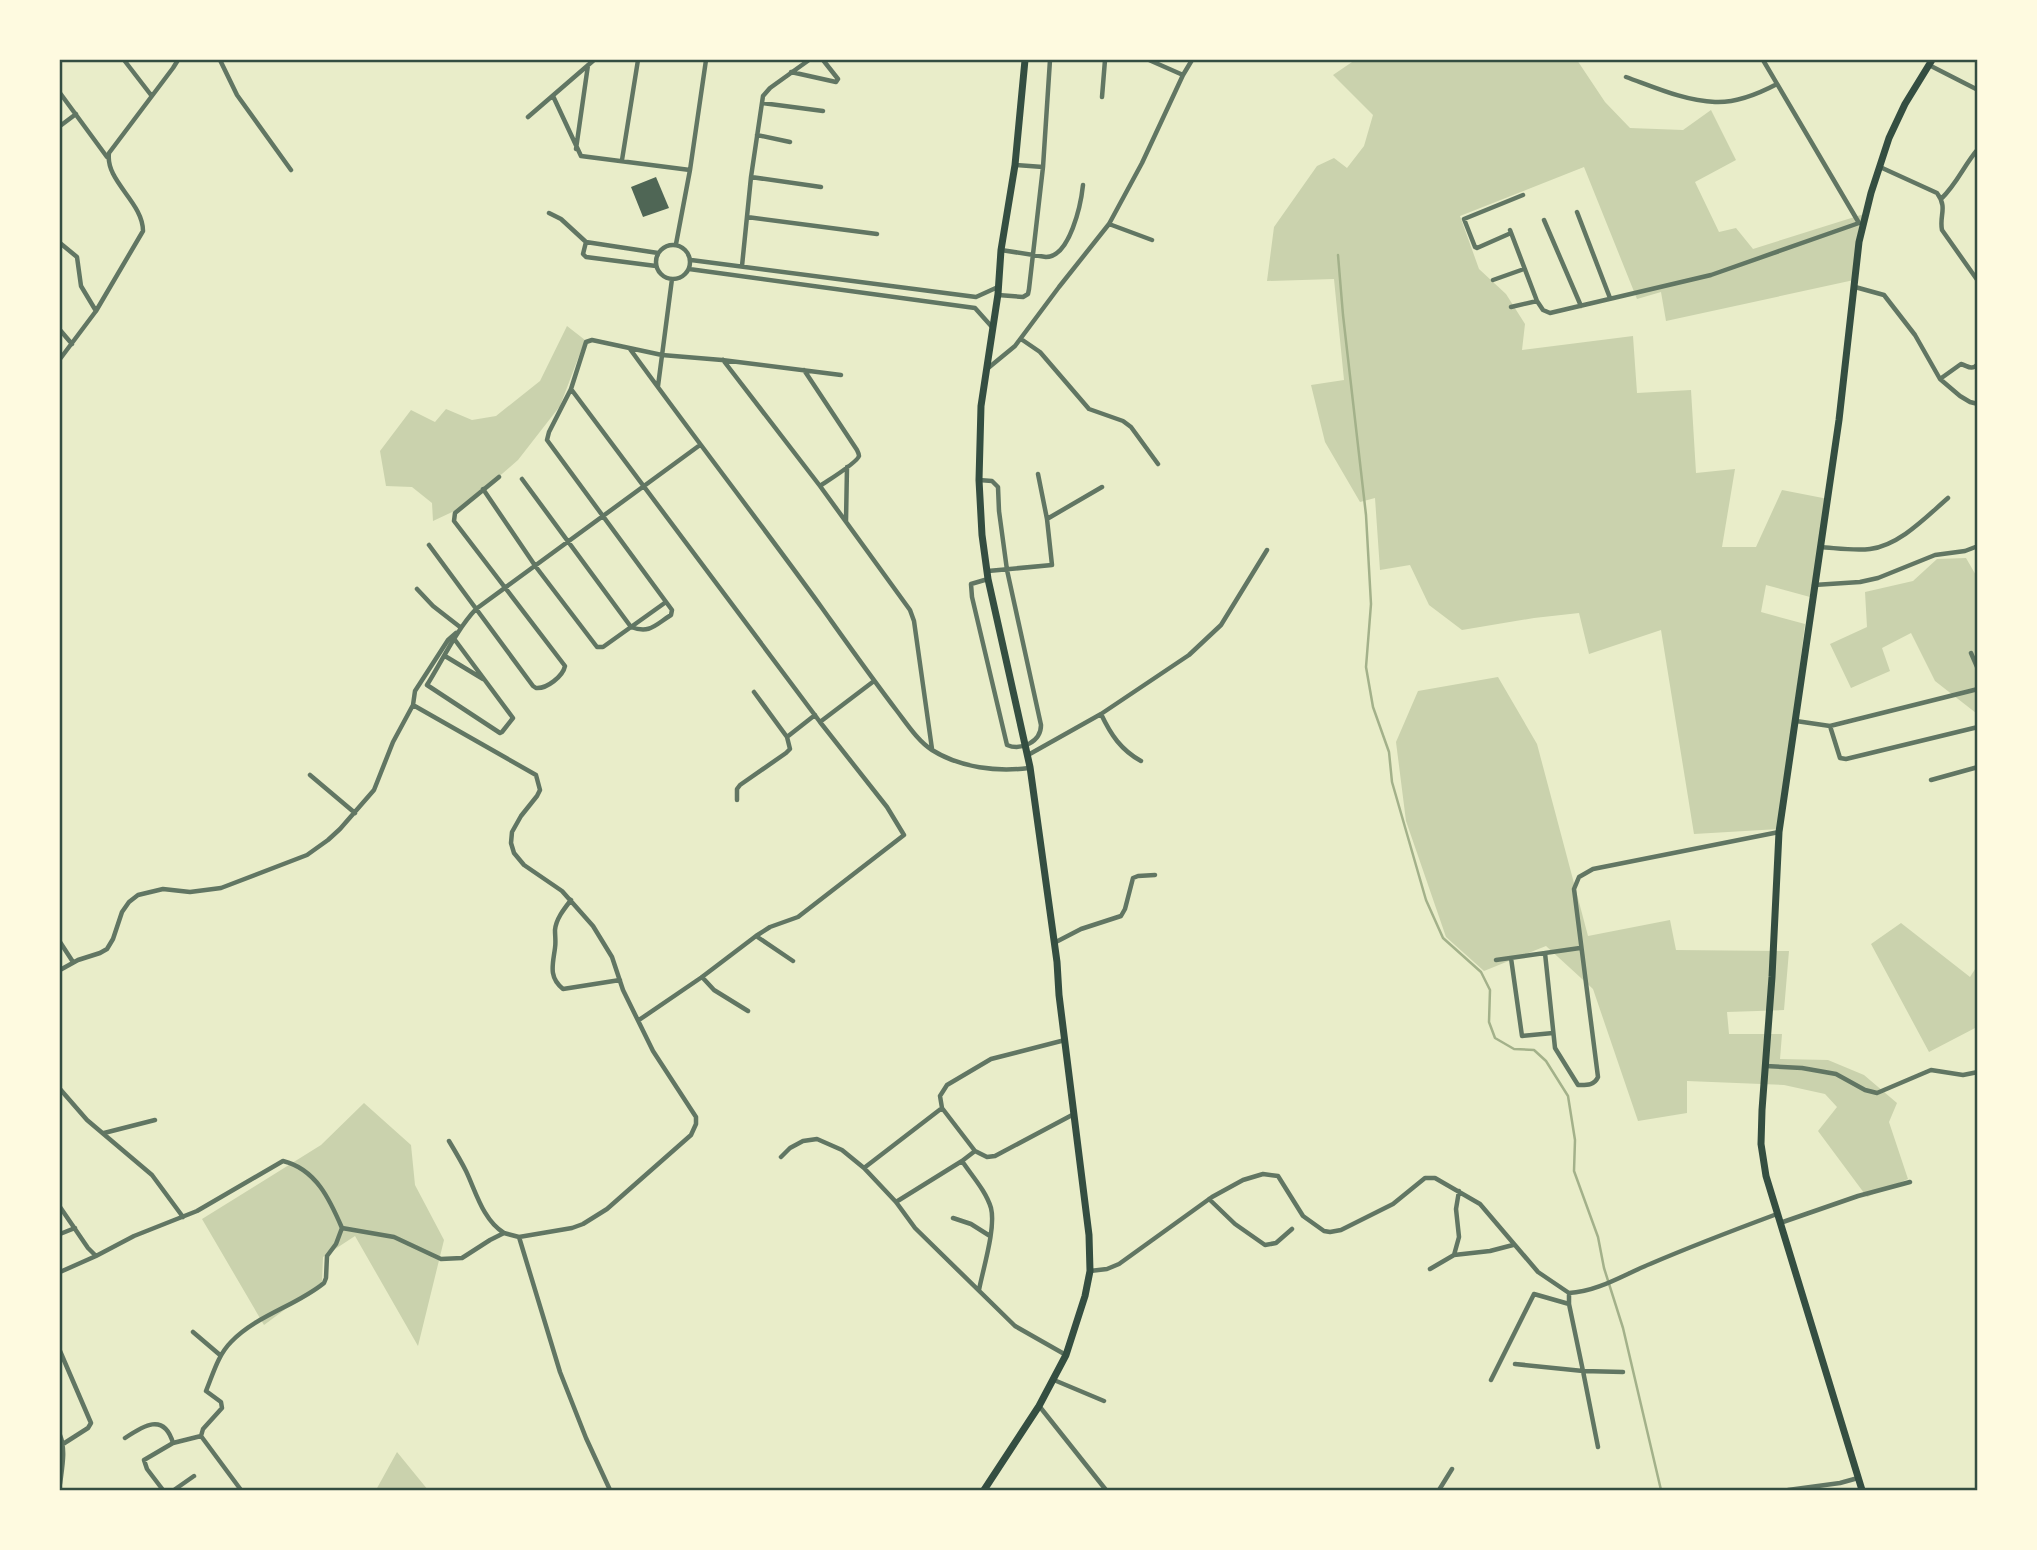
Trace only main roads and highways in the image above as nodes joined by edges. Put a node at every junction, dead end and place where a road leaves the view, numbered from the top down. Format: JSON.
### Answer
{"nodes":[{"id":1,"x":1025,"y":60,"type":"edge"},
{"id":2,"x":1930,"y":62,"type":"edge"},
{"id":3,"x":984,"y":1490,"type":"edge"},
{"id":4,"x":1862,"y":1490,"type":"edge"}],
"edges":[{"from":1,"to":3,"type":"main road"},
{"from":2,"to":4,"type":"main road"}]}
